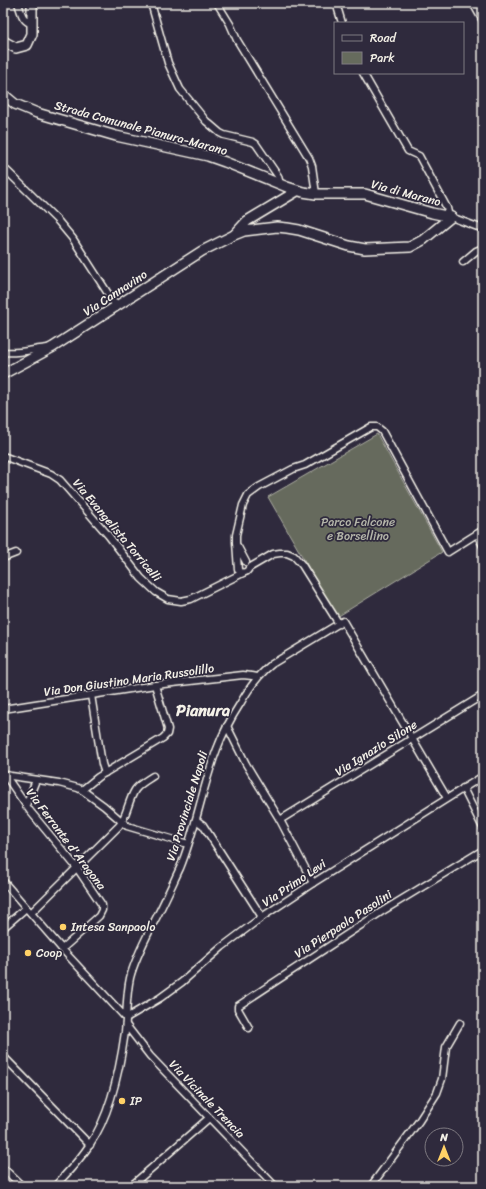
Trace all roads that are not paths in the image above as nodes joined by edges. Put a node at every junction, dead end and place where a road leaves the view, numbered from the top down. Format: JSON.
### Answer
{"nodes":[{"id":1,"x":18,"y":3,"type":"edge"},
{"id":2,"x":32,"y":3,"type":"edge"},
{"id":3,"x":151,"y":3,"type":"edge"},
{"id":4,"x":217,"y":3,"type":"edge"},
{"id":5,"x":336,"y":3,"type":"edge"},
{"id":6,"x":473,"y":3,"type":"edge"},
{"id":7,"x":483,"y":21,"type":"edge"},
{"id":8,"x":342,"y":22,"type":"edge"},
{"id":9,"x":32,"y":24,"type":"junction"},
{"id":10,"x":3,"y":41,"type":"edge"},
{"id":11,"x":364,"y":74,"type":"edge"},
{"id":12,"x":3,"y":94,"type":"edge"},
{"id":13,"x":3,"y":166,"type":"edge"},
{"id":14,"x":280,"y":184,"type":"junction"},
{"id":15,"x":297,"y":191,"type":"junction"},
{"id":16,"x":316,"y":194,"type":"junction"},
{"id":17,"x":450,"y":217,"type":"junction"},
{"id":18,"x":483,"y":230,"type":"edge"},
{"id":19,"x":234,"y":235,"type":"junction"},
{"id":20,"x":483,"y":248,"type":"edge"},
{"id":21,"x":463,"y":262,"type":"dead end"},
{"id":22,"x":116,"y":306,"type":"junction"},
{"id":23,"x":54,"y":347,"type":"junction"},
{"id":24,"x":3,"y":352,"type":"edge"},
{"id":25,"x":3,"y":374,"type":"edge"},
{"id":26,"x":3,"y":456,"type":"edge"},
{"id":27,"x":483,"y":530,"type":"edge"},
{"id":28,"x":477,"y":534,"type":"junction"},
{"id":29,"x":236,"y":542,"type":"junction"},
{"id":30,"x":483,"y":546,"type":"edge"},
{"id":31,"x":16,"y":553,"type":"dead end"},
{"id":32,"x":3,"y":558,"type":"edge"},
{"id":33,"x":246,"y":562,"type":"junction"},
{"id":34,"x":237,"y":567,"type":"junction"},
{"id":35,"x":249,"y":568,"type":"junction"},
{"id":36,"x":243,"y":573,"type":"junction"},
{"id":37,"x":236,"y":576,"type":"junction"},
{"id":38,"x":341,"y":622,"type":"junction"},
{"id":39,"x":258,"y":677,"type":"junction"},
{"id":40,"x":155,"y":685,"type":"junction"},
{"id":41,"x":91,"y":695,"type":"junction"},
{"id":42,"x":483,"y":695,"type":"edge"},
{"id":43,"x":3,"y":709,"type":"edge"},
{"id":44,"x":227,"y":726,"type":"junction"},
{"id":45,"x":412,"y":739,"type":"junction"},
{"id":46,"x":105,"y":773,"type":"junction"},
{"id":47,"x":4,"y":774,"type":"edge"},
{"id":48,"x":153,"y":776,"type":"dead end"},
{"id":49,"x":483,"y":776,"type":"edge"},
{"id":50,"x":36,"y":780,"type":"junction"},
{"id":51,"x":463,"y":788,"type":"junction"},
{"id":52,"x":82,"y":790,"type":"junction"},
{"id":53,"x":447,"y":798,"type":"junction"},
{"id":54,"x":26,"y":805,"type":"junction"},
{"id":55,"x":196,"y":820,"type":"junction"},
{"id":56,"x":280,"y":820,"type":"junction"},
{"id":57,"x":122,"y":822,"type":"junction"},
{"id":58,"x":483,"y":828,"type":"edge"},
{"id":59,"x":188,"y":844,"type":"junction"},
{"id":60,"x":483,"y":850,"type":"edge"},
{"id":61,"x":77,"y":868,"type":"junction"},
{"id":62,"x":3,"y":881,"type":"edge"},
{"id":63,"x":313,"y":883,"type":"junction"},
{"id":64,"x":28,"y":910,"type":"junction"},
{"id":65,"x":262,"y":917,"type":"junction"},
{"id":66,"x":3,"y":928,"type":"edge"},
{"id":67,"x":62,"y":949,"type":"junction"},
{"id":68,"x":126,"y":1022,"type":"junction"},
{"id":69,"x":460,"y":1023,"type":"dead end"},
{"id":70,"x":249,"y":1028,"type":"dead end"},
{"id":71,"x":3,"y":1056,"type":"edge"},
{"id":72,"x":209,"y":1118,"type":"junction"},
{"id":73,"x":90,"y":1145,"type":"junction"},
{"id":74,"x":3,"y":1168,"type":"edge"},
{"id":75,"x":22,"y":1186,"type":"edge"},
{"id":76,"x":55,"y":1186,"type":"edge"},
{"id":77,"x":131,"y":1186,"type":"edge"},
{"id":78,"x":275,"y":1186,"type":"edge"},
{"id":79,"x":371,"y":1186,"type":"edge"}],
"edges":[{"from":1,"to":9,"type":"street"},
{"from":2,"to":9,"type":"street"},
{"from":3,"to":14,"type":"street"},
{"from":4,"to":16,"type":"street"},
{"from":5,"to":8,"type":"street"},
{"from":6,"to":7,"type":"street"},
{"from":9,"to":10,"type":"street"},
{"from":11,"to":17,"type":"street"},
{"from":12,"to":14,"type":"street","name":"Strada Comunale Pianura-Marano"},
{"from":13,"to":22,"type":"street"},
{"from":14,"to":15,"type":"street","name":"Strada Comunale Pianura-Marano"},
{"from":15,"to":16,"type":"street","name":"Via di Marano"},
{"from":15,"to":19,"type":"street","name":"Via Cannavino"},
{"from":16,"to":17,"type":"street","name":"Via di Marano"},
{"from":17,"to":18,"type":"street","name":"Via di Marano"},
{"from":17,"to":19,"type":"street","name":"Via Cannavino"},
{"from":19,"to":22,"type":"street","name":"Via Cannavino"},
{"from":20,"to":21,"type":"street"},
{"from":22,"to":23,"type":"street","name":"Via Cannavino"},
{"from":23,"to":24,"type":"street","name":"Via Cannavino"},
{"from":23,"to":25,"type":"street"},
{"from":26,"to":37,"type":"street","name":"Via Evangelista Torricelli"},
{"from":27,"to":28,"type":"street"},
{"from":28,"to":29,"type":"street"},
{"from":28,"to":30,"type":"street"},
{"from":29,"to":33,"type":"street"},
{"from":29,"to":34,"type":"street"},
{"from":31,"to":32,"type":"street"},
{"from":33,"to":34,"type":"street"},
{"from":33,"to":35,"type":"street"},
{"from":34,"to":36,"type":"street"},
{"from":34,"to":37,"type":"street"},
{"from":35,"to":36,"type":"street"},
{"from":35,"to":38,"type":"street"},
{"from":36,"to":37,"type":"street","name":"Via Evangelista Torricelli"},
{"from":38,"to":39,"type":"street","name":"Via Provinciale Napoli"},
{"from":38,"to":45,"type":"street"},
{"from":39,"to":40,"type":"street","name":"Via Don Giustino Maria Russolillo"},
{"from":39,"to":44,"type":"street","name":"Via Provinciale Napoli"},
{"from":40,"to":41,"type":"street","name":"Via Don Giustino Maria Russolillo"},
{"from":40,"to":46,"type":"street"},
{"from":41,"to":43,"type":"street","name":"Via Don Giustino Maria Russolillo"},
{"from":41,"to":46,"type":"street"},
{"from":42,"to":45,"type":"street","name":"Via Ignazio Silone"},
{"from":44,"to":55,"type":"street","name":"Via Provinciale Napoli"},
{"from":44,"to":56,"type":"street"},
{"from":45,"to":53,"type":"street"},
{"from":45,"to":56,"type":"street","name":"Via Ignazio Silone"},
{"from":46,"to":52,"type":"street"},
{"from":47,"to":50,"type":"street"},
{"from":47,"to":54,"type":"street","name":"Via Ferrante d'Aragona"},
{"from":48,"to":57,"type":"street"},
{"from":49,"to":51,"type":"street","name":"Via Primo Levi"},
{"from":50,"to":52,"type":"street"},
{"from":50,"to":54,"type":"street"},
{"from":51,"to":53,"type":"street","name":"Via Primo Levi"},
{"from":51,"to":58,"type":"street"},
{"from":52,"to":57,"type":"street"},
{"from":53,"to":63,"type":"street","name":"Via Primo Levi"},
{"from":54,"to":61,"type":"street","name":"Via Ferrante d'Aragona"},
{"from":55,"to":59,"type":"street","name":"Via Provinciale Napoli"},
{"from":55,"to":65,"type":"street"},
{"from":56,"to":63,"type":"street"},
{"from":57,"to":59,"type":"street"},
{"from":57,"to":61,"type":"street"},
{"from":59,"to":68,"type":"street","name":"Via Provinciale Napoli"},
{"from":60,"to":70,"type":"street","name":"Via Pierpaolo Pasolini"},
{"from":61,"to":64,"type":"street"},
{"from":61,"to":67,"type":"street","name":"Via Ferrante d'Aragona"},
{"from":62,"to":64,"type":"street","name":"Via Vicinale Trencia"},
{"from":63,"to":65,"type":"street","name":"Via Primo Levi"},
{"from":64,"to":66,"type":"street"},
{"from":64,"to":67,"type":"street","name":"Via Vicinale Trencia"},
{"from":65,"to":68,"type":"street","name":"Via Primo Levi"},
{"from":67,"to":68,"type":"street","name":"Via Vicinale Trencia"},
{"from":68,"to":72,"type":"street","name":"Via Vicinale Trencia"},
{"from":68,"to":73,"type":"street","name":"Via Provinciale Napoli"},
{"from":69,"to":79,"type":"street"},
{"from":71,"to":73,"type":"street"},
{"from":72,"to":77,"type":"street"},
{"from":72,"to":78,"type":"street","name":"Via Vicinale Trencia"},
{"from":73,"to":76,"type":"street","name":"Via Provinciale Napoli"},
{"from":74,"to":75,"type":"street"}]}
